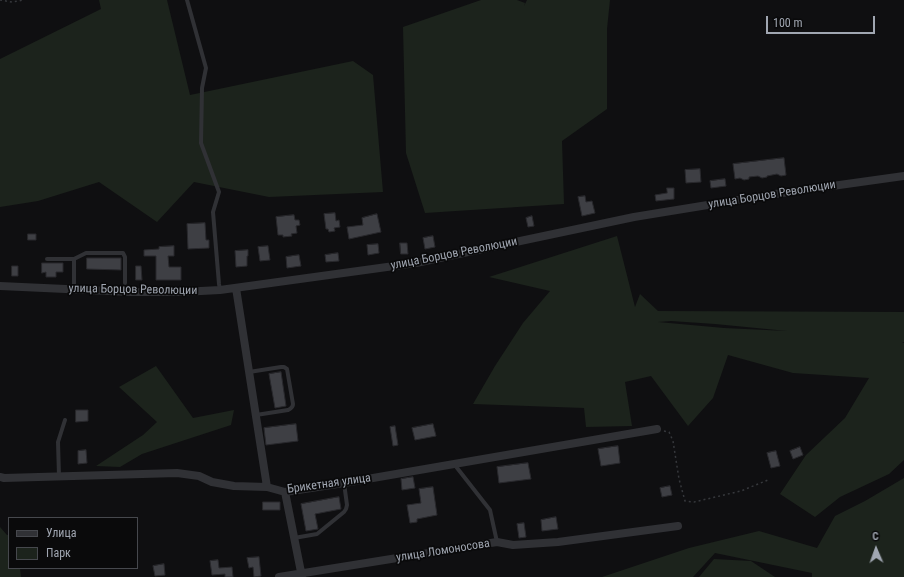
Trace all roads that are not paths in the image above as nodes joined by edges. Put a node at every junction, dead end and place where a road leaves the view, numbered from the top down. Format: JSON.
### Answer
{"nodes":[{"id":1,"x":187,"y":0,"type":"edge"},
{"id":2,"x":904,"y":176,"type":"edge"},
{"id":3,"x":47,"y":259,"type":"dead end"},
{"id":4,"x":74,"y":259,"type":"junction"},
{"id":5,"x":125,"y":283,"type":"dead end"},
{"id":6,"x":0,"y":286,"type":"edge"},
{"id":7,"x":236,"y":288,"type":"junction"},
{"id":8,"x":74,"y":290,"type":"junction"},
{"id":9,"x":220,"y":290,"type":"junction"},
{"id":10,"x":249,"y":372,"type":"junction"},
{"id":11,"x":256,"y":415,"type":"junction"},
{"id":12,"x":65,"y":420,"type":"dead end"},
{"id":13,"x":657,"y":429,"type":"road end"},
{"id":14,"x":454,"y":464,"type":"junction"},
{"id":15,"x":59,"y":476,"type":"junction"},
{"id":16,"x":0,"y":477,"type":"edge"},
{"id":17,"x":344,"y":483,"type":"junction"},
{"id":18,"x":267,"y":487,"type":"junction"},
{"id":19,"x":285,"y":492,"type":"junction"},
{"id":20,"x":678,"y":526,"type":"dead end"},
{"id":21,"x":294,"y":538,"type":"junction"},
{"id":22,"x":497,"y":542,"type":"junction"},
{"id":23,"x":301,"y":575,"type":"edge"},
{"id":24,"x":279,"y":577,"type":"edge"}],
"edges":[{"from":1,"to":9,"type":"lane"},
{"from":2,"to":7,"type":"street","name":"улица Борцов Революции"},
{"from":3,"to":4,"type":"lane"},
{"from":4,"to":5,"type":"lane"},
{"from":4,"to":8,"type":"lane"},
{"from":6,"to":8,"type":"street","name":"улица Борцов Революции"},
{"from":7,"to":9,"type":"street","name":"улица Борцов Революции"},
{"from":7,"to":10,"type":"street"},
{"from":8,"to":9,"type":"street","name":"улица Борцов Революции"},
{"from":10,"to":11,"type":"street"},
{"from":10,"to":11,"type":"lane"},
{"from":11,"to":18,"type":"street"},
{"from":12,"to":15,"type":"lane"},
{"from":13,"to":14,"type":"street","name":"Брикетная улица"},
{"from":14,"to":17,"type":"street","name":"Брикетная улица"},
{"from":14,"to":22,"type":"lane"},
{"from":15,"to":16,"type":"street","name":"Брикетная улица"},
{"from":15,"to":18,"type":"street","name":"Брикетная улица"},
{"from":17,"to":19,"type":"street","name":"Брикетная улица"},
{"from":17,"to":21,"type":"lane"},
{"from":18,"to":19,"type":"street","name":"Брикетная улица"},
{"from":19,"to":21,"type":"street"},
{"from":20,"to":22,"type":"street","name":"улица Ломоносова"},
{"from":21,"to":23,"type":"street"},
{"from":22,"to":23,"type":"street","name":"улица Ломоносова"},
{"from":23,"to":24,"type":"street","name":"улица Ломоносова"}]}
